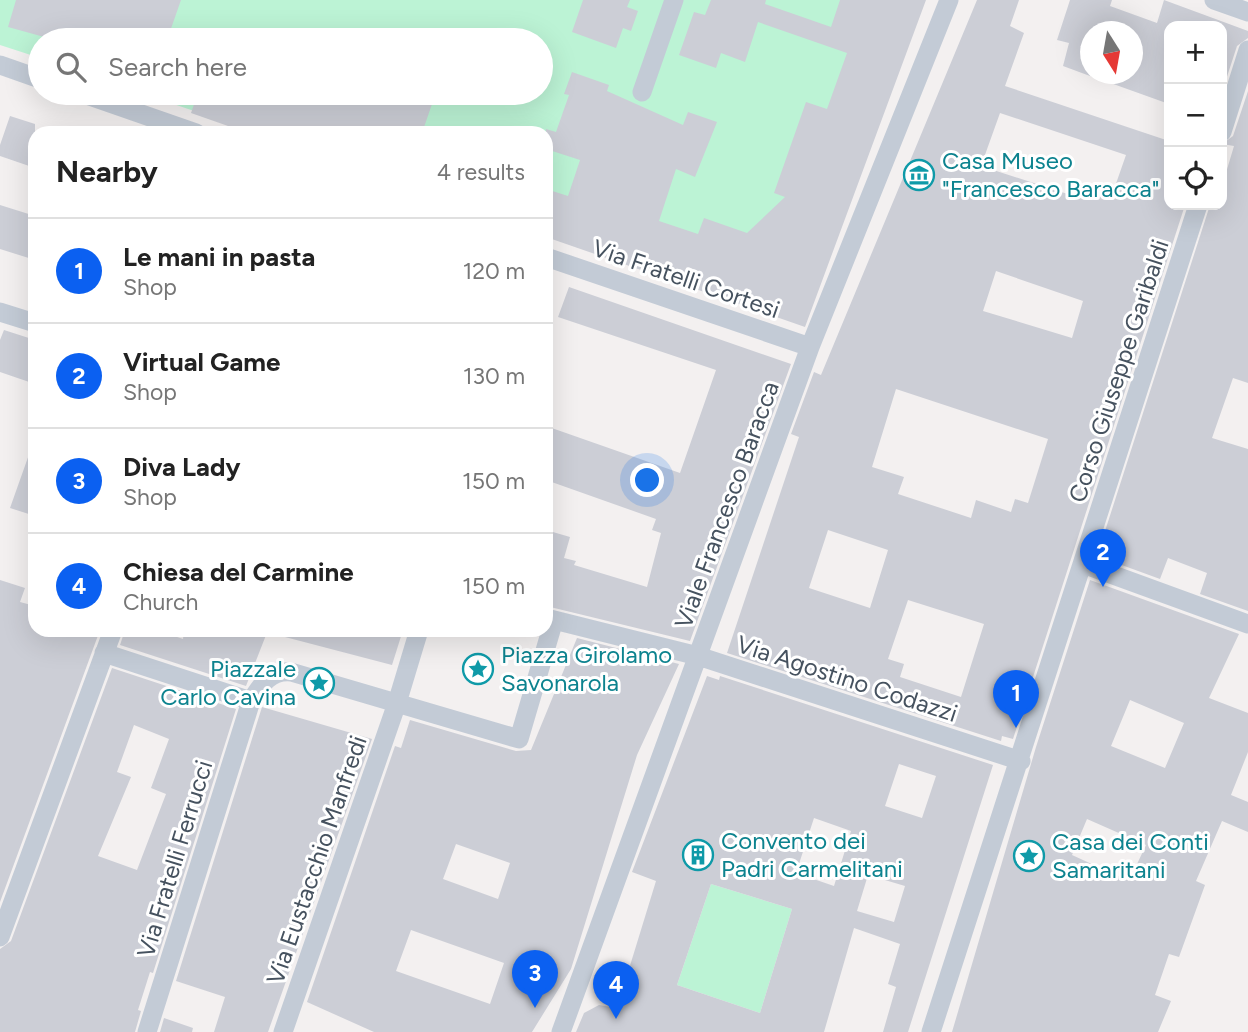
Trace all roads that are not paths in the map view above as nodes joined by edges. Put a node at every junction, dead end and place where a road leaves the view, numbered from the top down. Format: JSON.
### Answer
{"nodes":[{"id":1,"x":674,"y":0,"type":"edge"},
{"id":2,"x":949,"y":0,"type":"edge"},
{"id":3,"x":1214,"y":0,"type":"edge"},
{"id":4,"x":1248,"y":12,"type":"edge"},
{"id":5,"x":1248,"y":50,"type":"edge"},
{"id":6,"x":0,"y":65,"type":"edge"},
{"id":7,"x":28,"y":75,"type":"edge"},
{"id":8,"x":642,"y":92,"type":"dead end"},
{"id":9,"x":115,"y":105,"type":"edge"},
{"id":10,"x":1227,"y":116,"type":"edge"},
{"id":11,"x":176,"y":126,"type":"edge"},
{"id":12,"x":1196,"y":210,"type":"edge"},
{"id":13,"x":553,"y":259,"type":"edge"},
{"id":14,"x":0,"y":312,"type":"edge"},
{"id":15,"x":28,"y":321,"type":"edge"},
{"id":16,"x":810,"y":347,"type":"junction"},
{"id":17,"x":1083,"y":564,"type":"junction"},
{"id":18,"x":553,"y":620,"type":"edge"},
{"id":19,"x":1248,"y":624,"type":"edge"},
{"id":20,"x":110,"y":637,"type":"edge"},
{"id":21,"x":417,"y":637,"type":"edge"},
{"id":22,"x":545,"y":637,"type":"edge"},
{"id":23,"x":104,"y":653,"type":"junction"},
{"id":24,"x":698,"y":656,"type":"junction"},
{"id":25,"x":251,"y":701,"type":"junction"},
{"id":26,"x":397,"y":703,"type":"junction"},
{"id":27,"x":1021,"y":761,"type":"junction"},
{"id":28,"x":0,"y":937,"type":"edge"},
{"id":29,"x":147,"y":1032,"type":"edge"},
{"id":30,"x":283,"y":1032,"type":"edge"},
{"id":31,"x":562,"y":1032,"type":"edge"},
{"id":32,"x":931,"y":1032,"type":"edge"}],
"edges":[{"from":1,"to":8,"type":"street"},
{"from":2,"to":16,"type":"street","name":"Viale Francesco Baracca"},
{"from":3,"to":4,"type":"street"},
{"from":5,"to":10,"type":"street"},
{"from":6,"to":7,"type":"street"},
{"from":9,"to":11,"type":"street"},
{"from":12,"to":17,"type":"street","name":"Corso Giuseppe Garibaldi"},
{"from":13,"to":16,"type":"street","name":"Via Fratelli Cortesi"},
{"from":14,"to":15,"type":"street"},
{"from":16,"to":24,"type":"street","name":"Viale Francesco Baracca"},
{"from":17,"to":19,"type":"street"},
{"from":17,"to":27,"type":"street","name":"Corso Giuseppe Garibaldi"},
{"from":18,"to":24,"type":"street","name":"Via Agostino Codazzi"},
{"from":20,"to":23,"type":"street"},
{"from":21,"to":26,"type":"street"},
{"from":22,"to":26,"type":"street"},
{"from":23,"to":25,"type":"street"},
{"from":23,"to":28,"type":"street"},
{"from":24,"to":27,"type":"street","name":"Via Agostino Codazzi"},
{"from":24,"to":31,"type":"street","name":"Viale Francesco Baracca"},
{"from":25,"to":26,"type":"street"},
{"from":25,"to":29,"type":"street","name":"Via Fratelli Ferrucci"},
{"from":26,"to":30,"type":"street","name":"Via Eustacchio Manfredi"},
{"from":27,"to":32,"type":"street","name":"Corso Giuseppe Garibaldi"}]}
